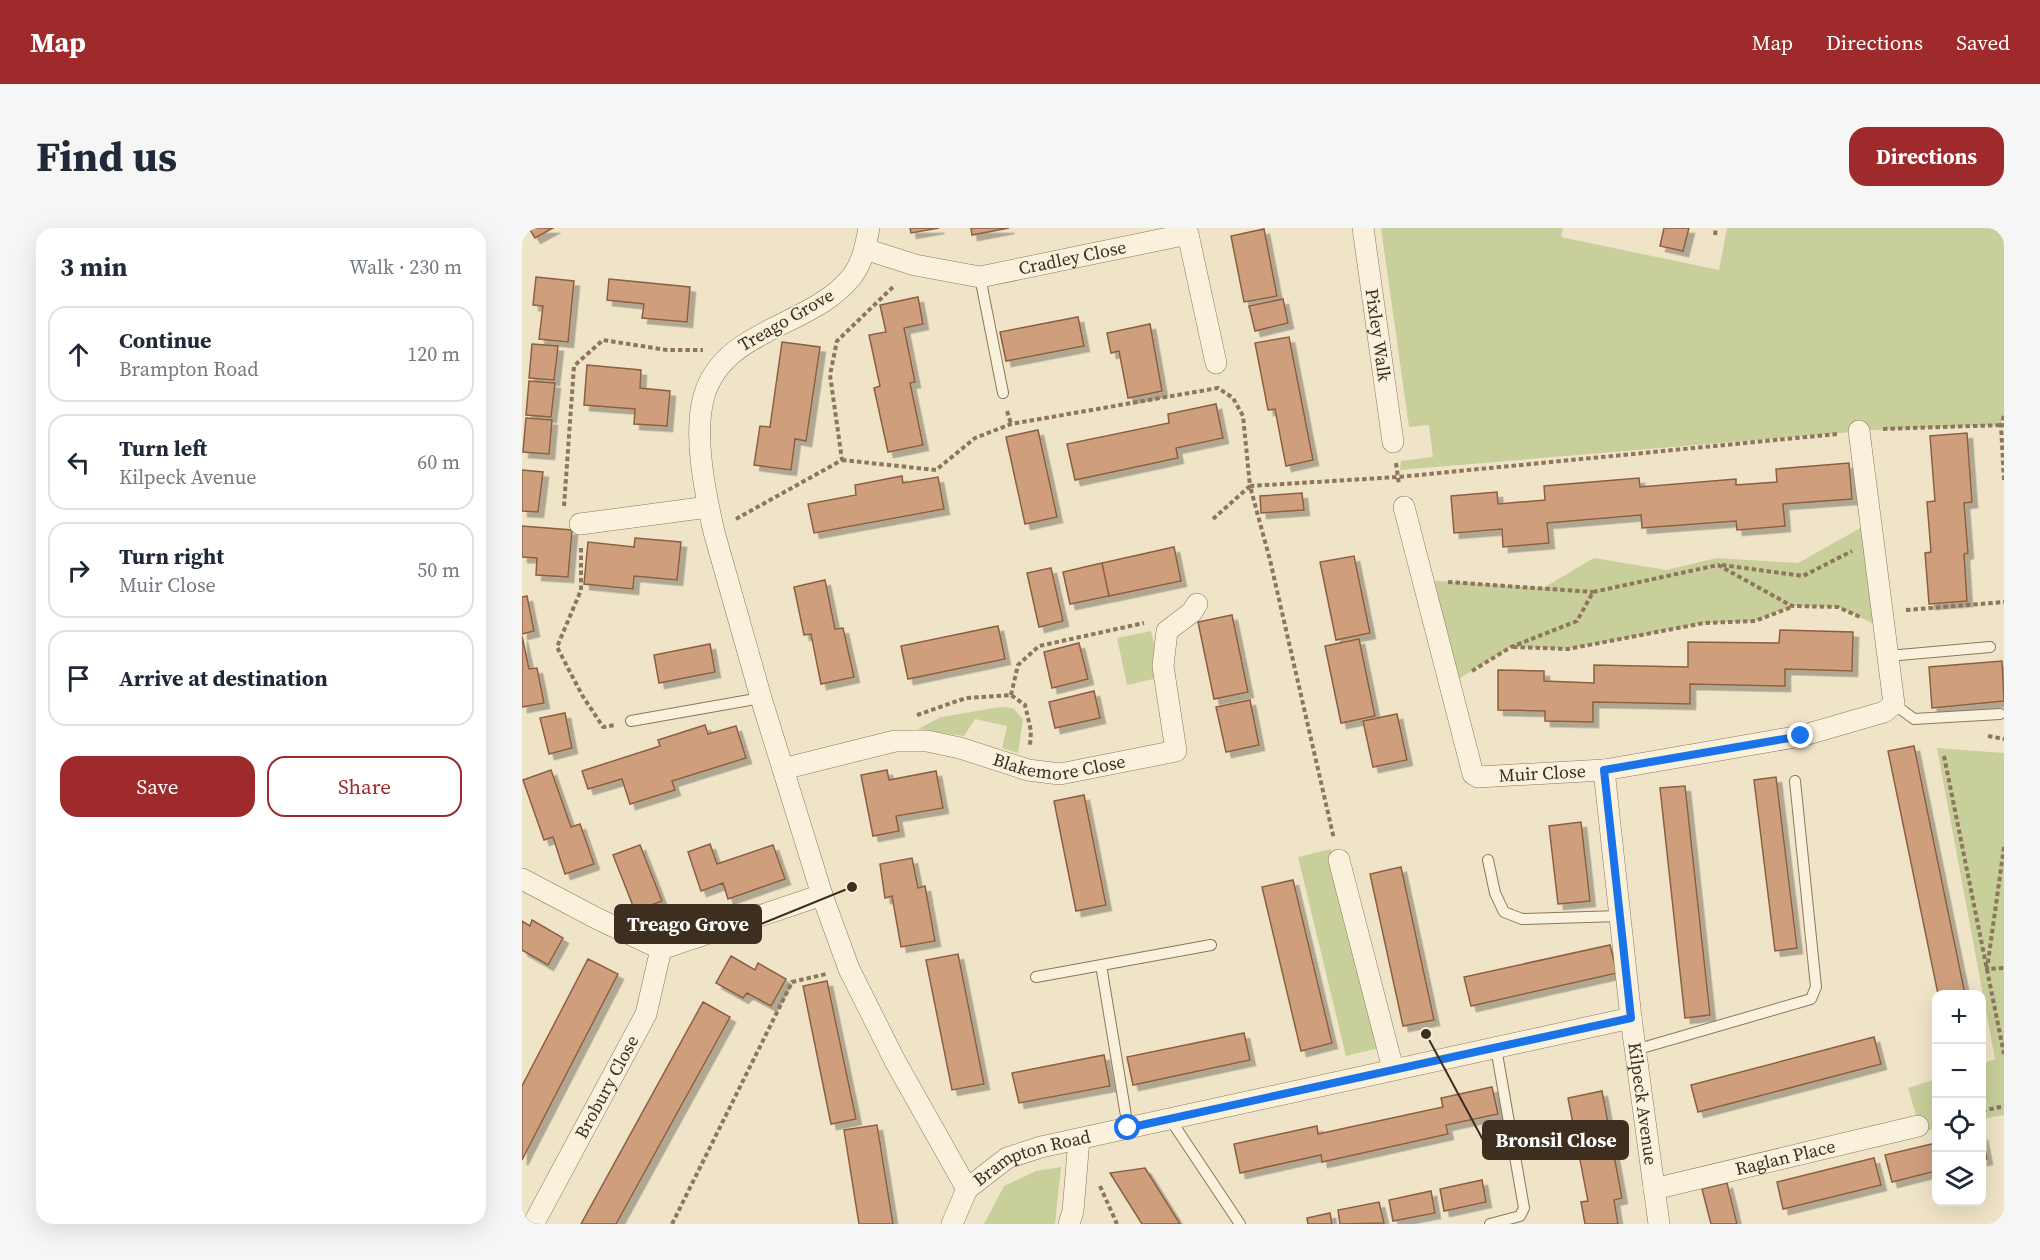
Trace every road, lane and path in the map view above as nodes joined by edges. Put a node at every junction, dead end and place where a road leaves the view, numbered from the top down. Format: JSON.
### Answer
{"nodes":[{"id":1,"x":869,"y":228,"type":"edge"},
{"id":2,"x":1363,"y":228,"type":"edge"},
{"id":3,"x":1716,"y":228,"type":"edge"},
{"id":4,"x":1715,"y":235,"type":"dead end"},
{"id":5,"x":865,"y":249,"type":"junction"},
{"id":6,"x":915,"y":265,"type":"junction"},
{"id":7,"x":980,"y":277,"type":"junction"},
{"id":8,"x":1216,"y":363,"type":"dead end"},
{"id":9,"x":1003,"y":393,"type":"dead end"},
{"id":10,"x":2004,"y":416,"type":"edge"},
{"id":11,"x":1859,"y":431,"type":"dead end"},
{"id":12,"x":1393,"y":442,"type":"joint"},
{"id":13,"x":2004,"y":480,"type":"edge"},
{"id":14,"x":708,"y":507,"type":"junction"},
{"id":15,"x":1404,"y":507,"type":"joint"},
{"id":16,"x":1213,"y":519,"type":"dead end"},
{"id":17,"x":580,"y":524,"type":"dead end"},
{"id":18,"x":714,"y":532,"type":"junction"},
{"id":19,"x":1873,"y":541,"type":"junction"},
{"id":20,"x":1718,"y":565,"type":"junction"},
{"id":21,"x":1423,"y":580,"type":"junction"},
{"id":22,"x":1593,"y":592,"type":"junction"},
{"id":23,"x":2004,"y":602,"type":"edge"},
{"id":24,"x":1197,"y":604,"type":"dead end"},
{"id":25,"x":1792,"y":606,"type":"junction"},
{"id":26,"x":1154,"y":620,"type":"dead end"},
{"id":27,"x":1884,"y":621,"type":"junction"},
{"id":28,"x":1511,"y":647,"type":"junction"},
{"id":29,"x":1990,"y":647,"type":"dead end"},
{"id":30,"x":1888,"y":656,"type":"junction"},
{"id":31,"x":1450,"y":684,"type":"junction"},
{"id":32,"x":1011,"y":695,"type":"junction"},
{"id":33,"x":761,"y":698,"type":"junction"},
{"id":34,"x":1894,"y":704,"type":"junction"},
{"id":35,"x":2000,"y":714,"type":"dead end"},
{"id":36,"x":907,"y":719,"type":"dead end"},
{"id":37,"x":631,"y":721,"type":"dead end"},
{"id":38,"x":1944,"y":756,"type":"dead end"},
{"id":39,"x":783,"y":769,"type":"junction"},
{"id":40,"x":1028,"y":770,"type":"junction"},
{"id":41,"x":1604,"y":770,"type":"junction"},
{"id":42,"x":1795,"y":781,"type":"dead end"},
{"id":43,"x":2004,"y":847,"type":"edge"},
{"id":44,"x":1339,"y":860,"type":"joint"},
{"id":45,"x":1488,"y":860,"type":"dead end"},
{"id":46,"x":522,"y":879,"type":"edge"},
{"id":47,"x":822,"y":895,"type":"junction"},
{"id":48,"x":1620,"y":916,"type":"junction"},
{"id":49,"x":1211,"y":945,"type":"dead end"},
{"id":50,"x":661,"y":949,"type":"junction"},
{"id":51,"x":1101,"y":965,"type":"junction"},
{"id":52,"x":2004,"y":968,"type":"edge"},
{"id":53,"x":849,"y":969,"type":"junction"},
{"id":54,"x":1987,"y":969,"type":"junction"},
{"id":55,"x":1036,"y":977,"type":"dead end"},
{"id":56,"x":1631,"y":1018,"type":"junction"},
{"id":57,"x":1496,"y":1048,"type":"junction"},
{"id":58,"x":1635,"y":1050,"type":"junction"},
{"id":59,"x":2004,"y":1054,"type":"edge"},
{"id":60,"x":1393,"y":1069,"type":"junction"},
{"id":61,"x":2004,"y":1106,"type":"edge"},
{"id":62,"x":1986,"y":1110,"type":"edge"},
{"id":63,"x":1170,"y":1119,"type":"junction"},
{"id":64,"x":1918,"y":1126,"type":"dead end"},
{"id":65,"x":1128,"y":1128,"type":"junction"},
{"id":66,"x":1079,"y":1139,"type":"junction"},
{"id":67,"x":967,"y":1189,"type":"junction"},
{"id":68,"x":1654,"y":1189,"type":"junction"},
{"id":69,"x":536,"y":1219,"type":"dead end"},
{"id":70,"x":672,"y":1224,"type":"edge"},
{"id":71,"x":952,"y":1224,"type":"edge"},
{"id":72,"x":1069,"y":1224,"type":"edge"},
{"id":73,"x":1240,"y":1224,"type":"edge"},
{"id":74,"x":1490,"y":1224,"type":"edge"},
{"id":75,"x":1659,"y":1224,"type":"edge"}],
"edges":[{"from":1,"to":5,"type":"street","name":"Treago Grove"},
{"from":2,"to":12,"type":"street","name":"Pixley Walk"},
{"from":3,"to":4,"type":"path"},
{"from":5,"to":6,"type":"street","name":"Cradley Close"},
{"from":5,"to":14,"type":"street","name":"Treago Grove"},
{"from":6,"to":7,"type":"street","name":"Cradley Close"},
{"from":6,"to":18,"type":"path"},
{"from":7,"to":8,"type":"street","name":"Cradley Close"},
{"from":7,"to":9,"type":"lane"},
{"from":10,"to":13,"type":"path"},
{"from":11,"to":19,"type":"street"},
{"from":12,"to":15,"type":"path"},
{"from":14,"to":17,"type":"street"},
{"from":14,"to":18,"type":"street","name":"Treago Grove"},
{"from":15,"to":21,"type":"street","name":"Muir Close"},
{"from":16,"to":44,"type":"path"},
{"from":18,"to":33,"type":"street","name":"Treago Grove"},
{"from":19,"to":20,"type":"path"},
{"from":19,"to":27,"type":"street"},
{"from":20,"to":22,"type":"path"},
{"from":20,"to":25,"type":"path"},
{"from":21,"to":22,"type":"path"},
{"from":21,"to":31,"type":"street","name":"Muir Close"},
{"from":22,"to":28,"type":"path"},
{"from":23,"to":27,"type":"path"},
{"from":24,"to":40,"type":"street","name":"Blakemore Close"},
{"from":25,"to":27,"type":"path"},
{"from":25,"to":28,"type":"path"},
{"from":26,"to":32,"type":"path"},
{"from":27,"to":30,"type":"street"},
{"from":28,"to":31,"type":"path"},
{"from":29,"to":30,"type":"lane"},
{"from":30,"to":34,"type":"street"},
{"from":31,"to":41,"type":"street","name":"Muir Close"},
{"from":32,"to":36,"type":"path"},
{"from":32,"to":40,"type":"path"},
{"from":33,"to":37,"type":"lane"},
{"from":33,"to":39,"type":"street","name":"Treago Grove"},
{"from":34,"to":35,"type":"lane"},
{"from":34,"to":41,"type":"street","name":"Muir Close"},
{"from":38,"to":54,"type":"path"},
{"from":39,"to":40,"type":"street","name":"Blakemore Close"},
{"from":39,"to":47,"type":"street","name":"Treago Grove"},
{"from":41,"to":48,"type":"street","name":"Kilpeck Avenue"},
{"from":42,"to":58,"type":"lane"},
{"from":43,"to":54,"type":"path"},
{"from":44,"to":60,"type":"street"},
{"from":45,"to":48,"type":"lane"},
{"from":46,"to":50,"type":"street"},
{"from":47,"to":50,"type":"street"},
{"from":47,"to":53,"type":"street","name":"Treago Grove"},
{"from":48,"to":56,"type":"street","name":"Kilpeck Avenue"},
{"from":49,"to":51,"type":"lane"},
{"from":50,"to":69,"type":"street","name":"Brobury Close"},
{"from":51,"to":55,"type":"lane"},
{"from":51,"to":65,"type":"lane"},
{"from":52,"to":54,"type":"path"},
{"from":53,"to":67,"type":"street","name":"Treago Grove"},
{"from":53,"to":70,"type":"path"},
{"from":54,"to":59,"type":"path"},
{"from":56,"to":57,"type":"street","name":"Brampton Road"},
{"from":56,"to":58,"type":"street","name":"Kilpeck Avenue"},
{"from":57,"to":60,"type":"street","name":"Brampton Road"},
{"from":57,"to":74,"type":"lane"},
{"from":58,"to":68,"type":"street","name":"Kilpeck Avenue"},
{"from":60,"to":63,"type":"street","name":"Brampton Road"},
{"from":61,"to":62,"type":"path"},
{"from":63,"to":65,"type":"street","name":"Brampton Road"},
{"from":63,"to":73,"type":"lane"},
{"from":64,"to":68,"type":"street","name":"Raglan Place"},
{"from":65,"to":66,"type":"street","name":"Brampton Road"},
{"from":66,"to":67,"type":"street","name":"Brampton Road"},
{"from":66,"to":72,"type":"street"},
{"from":67,"to":71,"type":"street","name":"Brampton Road"},
{"from":68,"to":75,"type":"street","name":"Kilpeck Avenue"}]}
